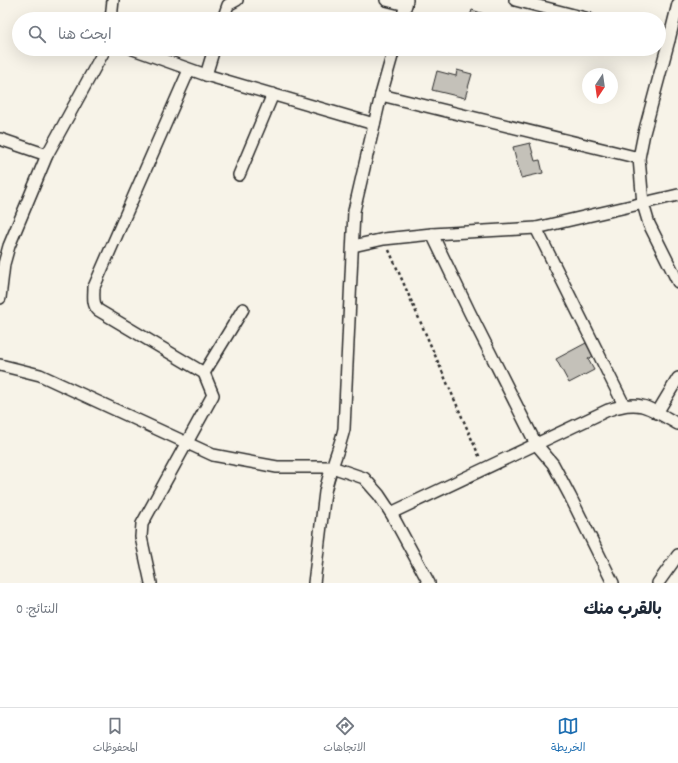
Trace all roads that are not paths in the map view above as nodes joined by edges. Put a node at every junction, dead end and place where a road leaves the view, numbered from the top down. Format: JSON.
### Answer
{"nodes":[{"id":1,"x":113,"y":0,"type":"edge"},
{"id":2,"x":237,"y":0,"type":"edge"},
{"id":3,"x":386,"y":0,"type":"edge"},
{"id":4,"x":515,"y":0,"type":"edge"},
{"id":5,"x":406,"y":2,"type":"edge"},
{"id":6,"x":677,"y":10,"type":"edge"},
{"id":7,"x":112,"y":12,"type":"edge"},
{"id":8,"x":226,"y":12,"type":"edge"},
{"id":9,"x":404,"y":12,"type":"edge"},
{"id":10,"x":562,"y":12,"type":"edge"},
{"id":11,"x":666,"y":34,"type":"edge"},
{"id":12,"x":101,"y":56,"type":"edge"},
{"id":13,"x":152,"y":56,"type":"edge"},
{"id":14,"x":212,"y":56,"type":"edge"},
{"id":15,"x":392,"y":56,"type":"edge"},
{"id":16,"x":660,"y":56,"type":"edge"},
{"id":17,"x":189,"y":70,"type":"junction"},
{"id":18,"x":206,"y":76,"type":"junction"},
{"id":19,"x":273,"y":94,"type":"junction"},
{"id":20,"x":381,"y":95,"type":"junction"},
{"id":21,"x":374,"y":124,"type":"junction"},
{"id":22,"x":0,"y":139,"type":"edge"},
{"id":23,"x":47,"y":155,"type":"junction"},
{"id":24,"x":639,"y":158,"type":"junction"},
{"id":25,"x":239,"y":175,"type":"dead end"},
{"id":26,"x":678,"y":195,"type":"edge"},
{"id":27,"x":644,"y":204,"type":"junction"},
{"id":28,"x":536,"y":228,"type":"junction"},
{"id":29,"x":432,"y":234,"type":"junction"},
{"id":30,"x":352,"y":246,"type":"junction"},
{"id":31,"x":678,"y":282,"type":"edge"},
{"id":32,"x":0,"y":298,"type":"edge"},
{"id":33,"x":243,"y":308,"type":"dead end"},
{"id":34,"x":0,"y":365,"type":"edge"},
{"id":35,"x":204,"y":373,"type":"junction"},
{"id":36,"x":678,"y":378,"type":"edge"},
{"id":37,"x":624,"y":405,"type":"junction"},
{"id":38,"x":657,"y":413,"type":"junction"},
{"id":39,"x":678,"y":424,"type":"edge"},
{"id":40,"x":186,"y":442,"type":"junction"},
{"id":41,"x":536,"y":444,"type":"junction"},
{"id":42,"x":332,"y":467,"type":"junction"},
{"id":43,"x":391,"y":513,"type":"junction"},
{"id":44,"x":678,"y":555,"type":"edge"},
{"id":45,"x":151,"y":583,"type":"edge"},
{"id":46,"x":314,"y":583,"type":"edge"},
{"id":47,"x":429,"y":583,"type":"edge"},
{"id":48,"x":613,"y":583,"type":"edge"},
{"id":49,"x":658,"y":583,"type":"edge"}],
"edges":[{"from":1,"to":7,"type":"street"},
{"from":2,"to":8,"type":"street"},
{"from":3,"to":5,"type":"street"},
{"from":4,"to":10,"type":"street"},
{"from":5,"to":9,"type":"street"},
{"from":6,"to":11,"type":"street"},
{"from":12,"to":23,"type":"street"},
{"from":13,"to":17,"type":"street"},
{"from":14,"to":18,"type":"street"},
{"from":15,"to":20,"type":"street"},
{"from":16,"to":24,"type":"street"},
{"from":17,"to":18,"type":"street"},
{"from":17,"to":35,"type":"street"},
{"from":18,"to":19,"type":"street"},
{"from":19,"to":21,"type":"street"},
{"from":19,"to":25,"type":"street"},
{"from":20,"to":21,"type":"street"},
{"from":20,"to":24,"type":"street"},
{"from":21,"to":30,"type":"street"},
{"from":22,"to":23,"type":"street"},
{"from":23,"to":32,"type":"street"},
{"from":24,"to":27,"type":"street"},
{"from":26,"to":27,"type":"street"},
{"from":27,"to":28,"type":"street"},
{"from":27,"to":31,"type":"street"},
{"from":28,"to":29,"type":"street"},
{"from":28,"to":37,"type":"street"},
{"from":29,"to":30,"type":"street"},
{"from":29,"to":41,"type":"street"},
{"from":30,"to":42,"type":"street"},
{"from":33,"to":35,"type":"street"},
{"from":34,"to":40,"type":"street"},
{"from":35,"to":40,"type":"street"},
{"from":36,"to":38,"type":"street"},
{"from":37,"to":38,"type":"street"},
{"from":37,"to":41,"type":"street"},
{"from":38,"to":39,"type":"street"},
{"from":40,"to":42,"type":"street"},
{"from":40,"to":45,"type":"street"},
{"from":41,"to":43,"type":"street"},
{"from":41,"to":48,"type":"street"},
{"from":42,"to":43,"type":"street"},
{"from":42,"to":46,"type":"street"},
{"from":43,"to":47,"type":"street"},
{"from":44,"to":49,"type":"street"}]}
